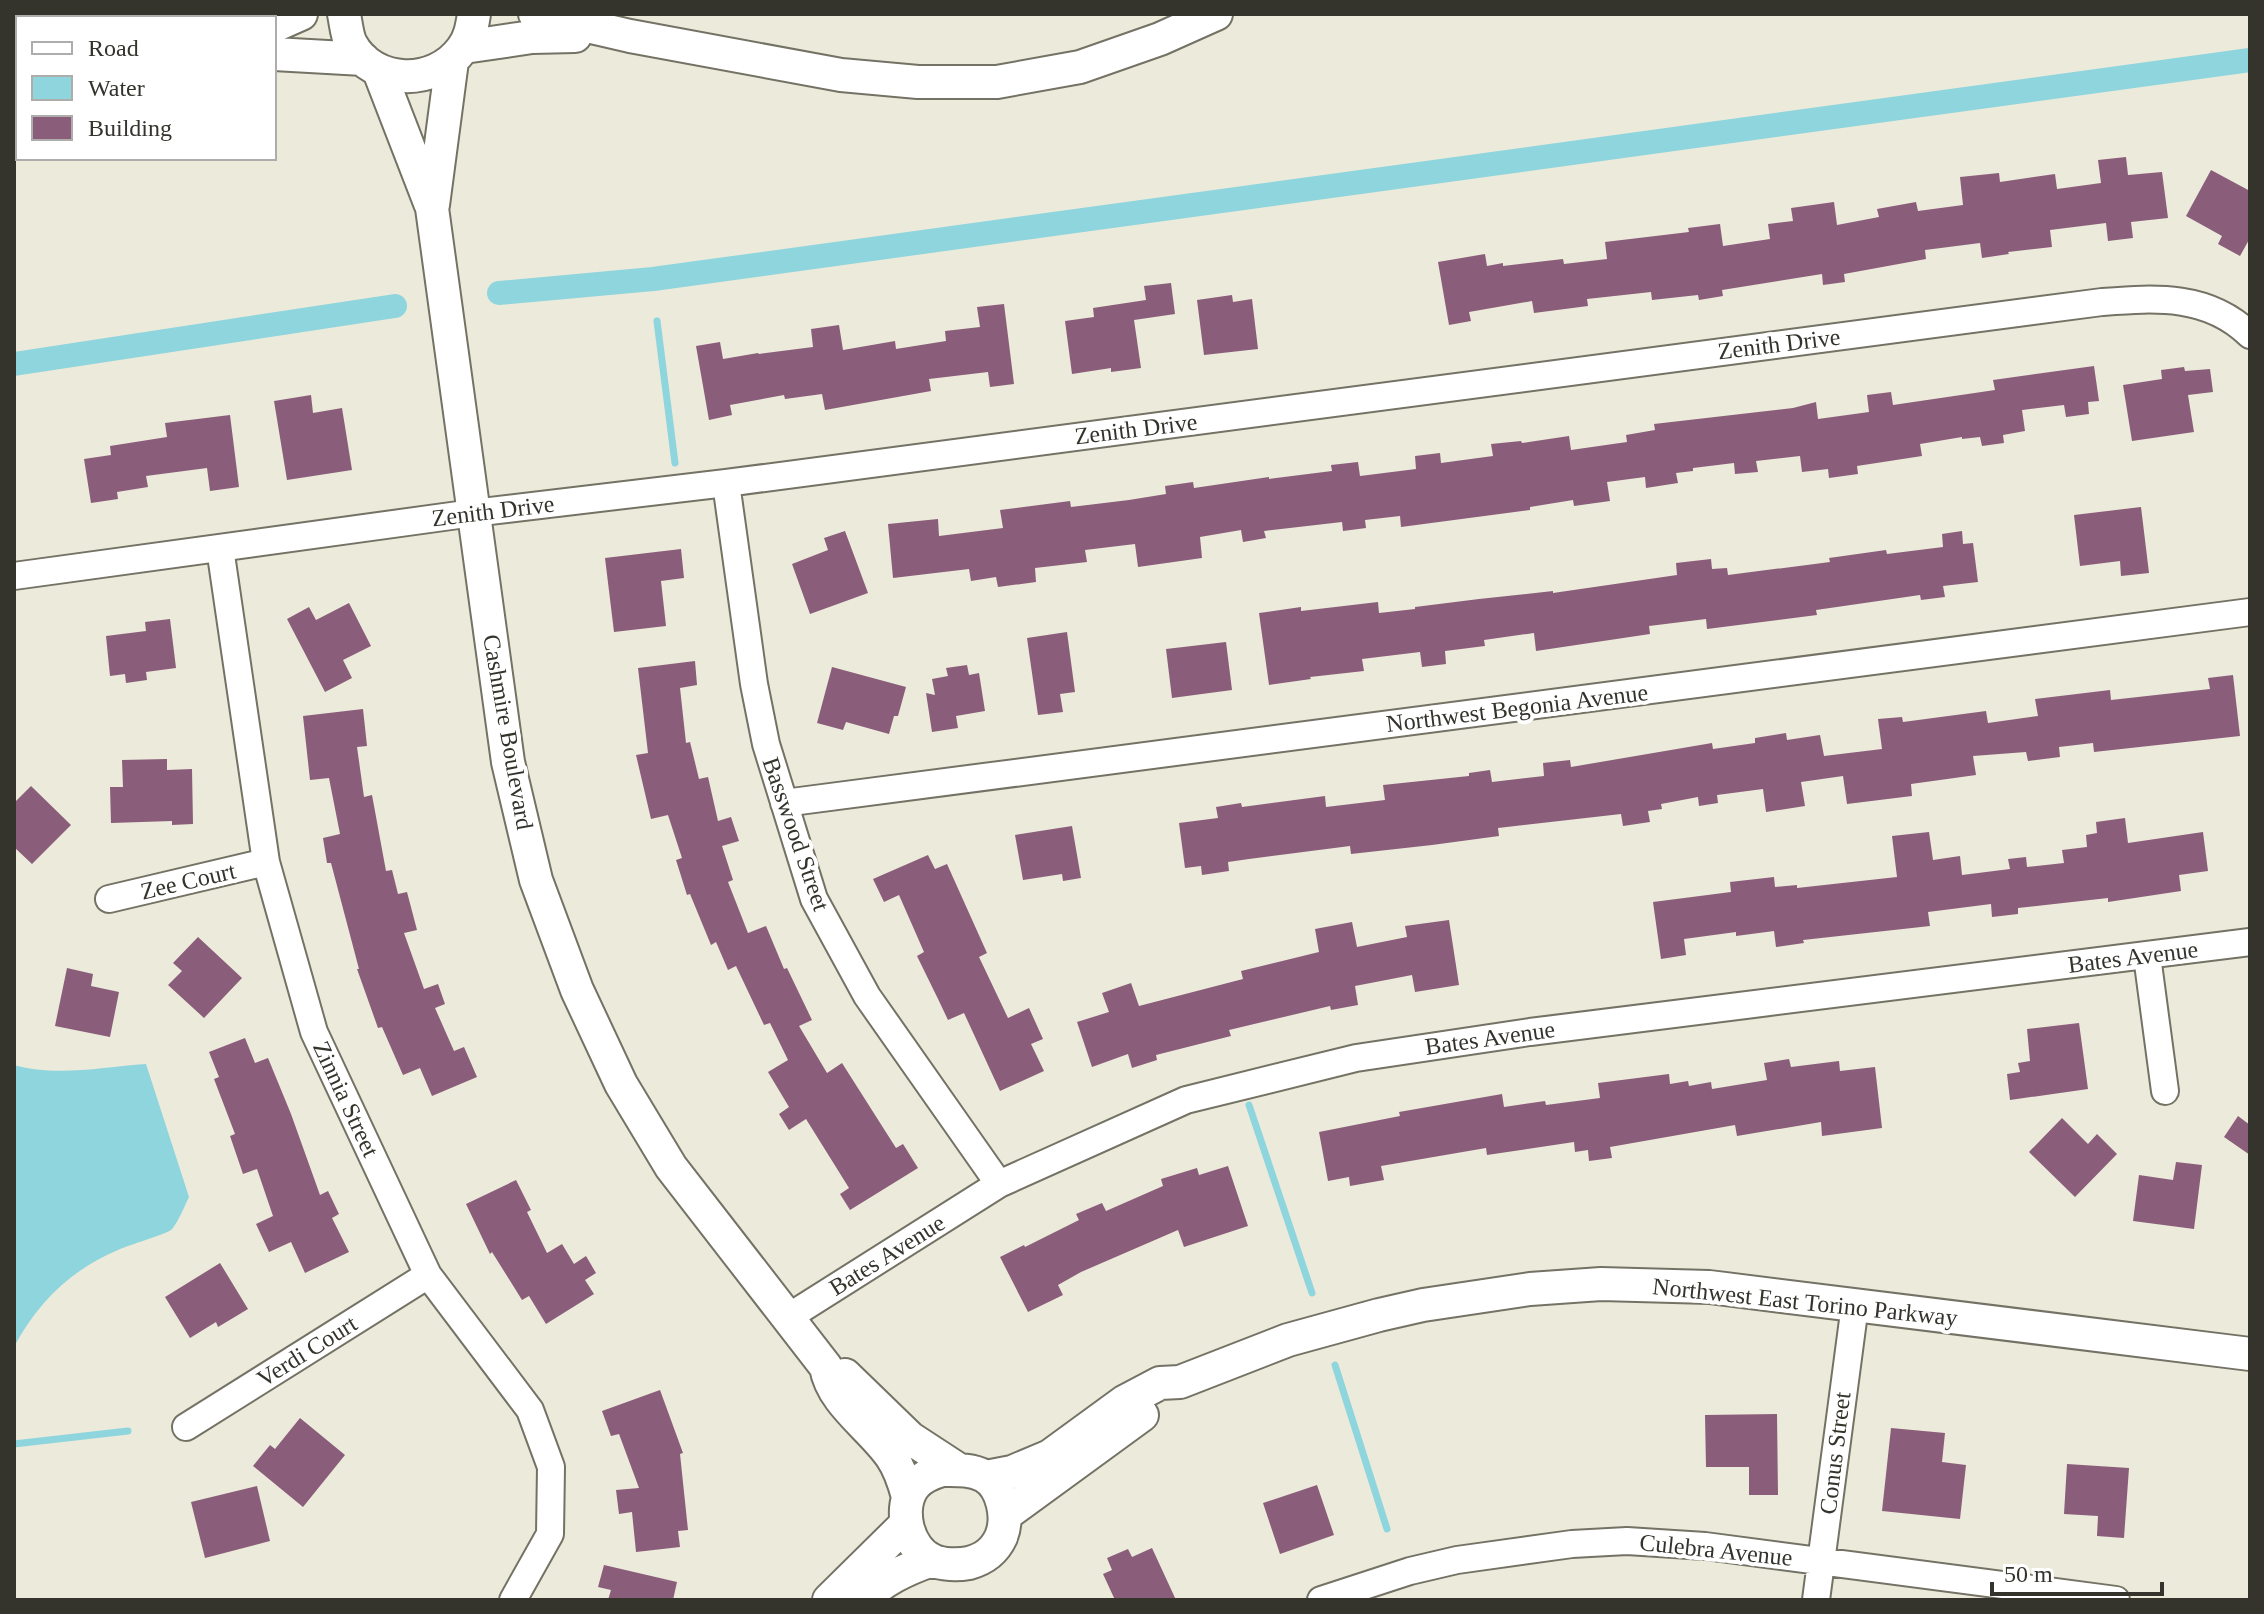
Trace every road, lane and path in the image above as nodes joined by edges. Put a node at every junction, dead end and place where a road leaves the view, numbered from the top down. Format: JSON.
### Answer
{"nodes":[{"id":1,"x":301,"y":14,"type":"edge"},
{"id":2,"x":344,"y":14,"type":"edge"},
{"id":3,"x":474,"y":14,"type":"edge"},
{"id":4,"x":535,"y":14,"type":"edge"},
{"id":5,"x":1216,"y":14,"type":"edge"},
{"id":6,"x":276,"y":25,"type":"edge"},
{"id":7,"x":630,"y":36,"type":"junction"},
{"id":8,"x":276,"y":54,"type":"edge"},
{"id":9,"x":458,"y":54,"type":"junction"},
{"id":10,"x":371,"y":65,"type":"junction"},
{"id":11,"x":432,"y":208,"type":"junction"},
{"id":12,"x":2250,"y":335,"type":"edge"},
{"id":13,"x":726,"y":483,"type":"junction"},
{"id":14,"x":473,"y":513,"type":"junction"},
{"id":15,"x":220,"y":548,"type":"junction"},
{"id":16,"x":14,"y":576,"type":"edge"},
{"id":17,"x":2250,"y":612,"type":"edge"},
{"id":18,"x":784,"y":803,"type":"junction"},
{"id":19,"x":266,"y":862,"type":"junction"},
{"id":20,"x":109,"y":899,"type":"dead end"},
{"id":21,"x":2250,"y":942,"type":"edge"},
{"id":22,"x":2147,"y":956,"type":"junction"},
{"id":23,"x":2165,"y":1091,"type":"dead end"},
{"id":24,"x":999,"y":1184,"type":"junction"},
{"id":25,"x":428,"y":1275,"type":"junction"},
{"id":26,"x":1855,"y":1305,"type":"junction"},
{"id":27,"x":787,"y":1318,"type":"junction"},
{"id":28,"x":2250,"y":1354,"type":"edge"},
{"id":29,"x":826,"y":1367,"type":"junction"},
{"id":30,"x":1180,"y":1382,"type":"junction"},
{"id":31,"x":186,"y":1427,"type":"dead end"},
{"id":32,"x":972,"y":1473,"type":"junction"},
{"id":33,"x":907,"y":1510,"type":"junction"},
{"id":34,"x":1005,"y":1515,"type":"junction"},
{"id":35,"x":932,"y":1560,"type":"junction"},
{"id":36,"x":1821,"y":1561,"type":"junction"},
{"id":37,"x":513,"y":1600,"type":"edge"},
{"id":38,"x":829,"y":1600,"type":"edge"},
{"id":39,"x":861,"y":1600,"type":"edge"},
{"id":40,"x":1321,"y":1600,"type":"edge"},
{"id":41,"x":1816,"y":1600,"type":"edge"},
{"id":42,"x":2116,"y":1600,"type":"edge"}],
"edges":[{"from":1,"to":6,"type":"street"},
{"from":2,"to":10,"type":"street","name":"Cashmire Boulevard"},
{"from":3,"to":9,"type":"street","name":"Cashmire Boulevard"},
{"from":4,"to":7,"type":"street"},
{"from":5,"to":7,"type":"street"},
{"from":7,"to":9,"type":"street"},
{"from":8,"to":10,"type":"street"},
{"from":9,"to":10,"type":"street"},
{"from":9,"to":11,"type":"street","name":"Cashmire Boulevard"},
{"from":10,"to":11,"type":"street","name":"Cashmire Boulevard"},
{"from":11,"to":14,"type":"street","name":"Cashmire Boulevard"},
{"from":12,"to":13,"type":"street","name":"Zenith Drive"},
{"from":13,"to":14,"type":"street","name":"Zenith Drive"},
{"from":13,"to":18,"type":"street","name":"Basswood Street"},
{"from":14,"to":15,"type":"street","name":"Zenith Drive"},
{"from":14,"to":27,"type":"street","name":"Cashmire Boulevard"},
{"from":15,"to":16,"type":"street","name":"Zenith Drive"},
{"from":15,"to":19,"type":"street","name":"Zinnia Street"},
{"from":17,"to":18,"type":"street","name":"Northwest Begonia Avenue"},
{"from":18,"to":24,"type":"street","name":"Basswood Street"},
{"from":19,"to":20,"type":"street","name":"Zee Court"},
{"from":19,"to":25,"type":"street","name":"Zinnia Street"},
{"from":21,"to":22,"type":"street","name":"Bates Avenue"},
{"from":22,"to":23,"type":"street"},
{"from":22,"to":24,"type":"street","name":"Bates Avenue"},
{"from":24,"to":27,"type":"street","name":"Bates Avenue"},
{"from":25,"to":31,"type":"street","name":"Verdi Court"},
{"from":25,"to":37,"type":"street","name":"Zinnia Street"},
{"from":26,"to":28,"type":"street","name":"Northwest East Torino Parkway"},
{"from":26,"to":30,"type":"street","name":"Northwest East Torino Parkway"},
{"from":26,"to":36,"type":"street","name":"Conus Street"},
{"from":27,"to":29,"type":"street","name":"Cashmire Boulevard"},
{"from":29,"to":32,"type":"street","name":"Cashmire Boulevard"},
{"from":29,"to":33,"type":"street","name":"Cashmire Boulevard"},
{"from":30,"to":32,"type":"street","name":"Northwest East Torino Parkway"},
{"from":30,"to":34,"type":"street","name":"Northwest East Torino Parkway"},
{"from":32,"to":33,"type":"street"},
{"from":32,"to":34,"type":"street"},
{"from":33,"to":35,"type":"street"},
{"from":33,"to":38,"type":"street"},
{"from":34,"to":35,"type":"street"},
{"from":35,"to":39,"type":"street"},
{"from":36,"to":40,"type":"street","name":"Culebra Avenue"},
{"from":36,"to":41,"type":"street","name":"Conus Street"},
{"from":36,"to":42,"type":"street","name":"Culebra Avenue"}]}
